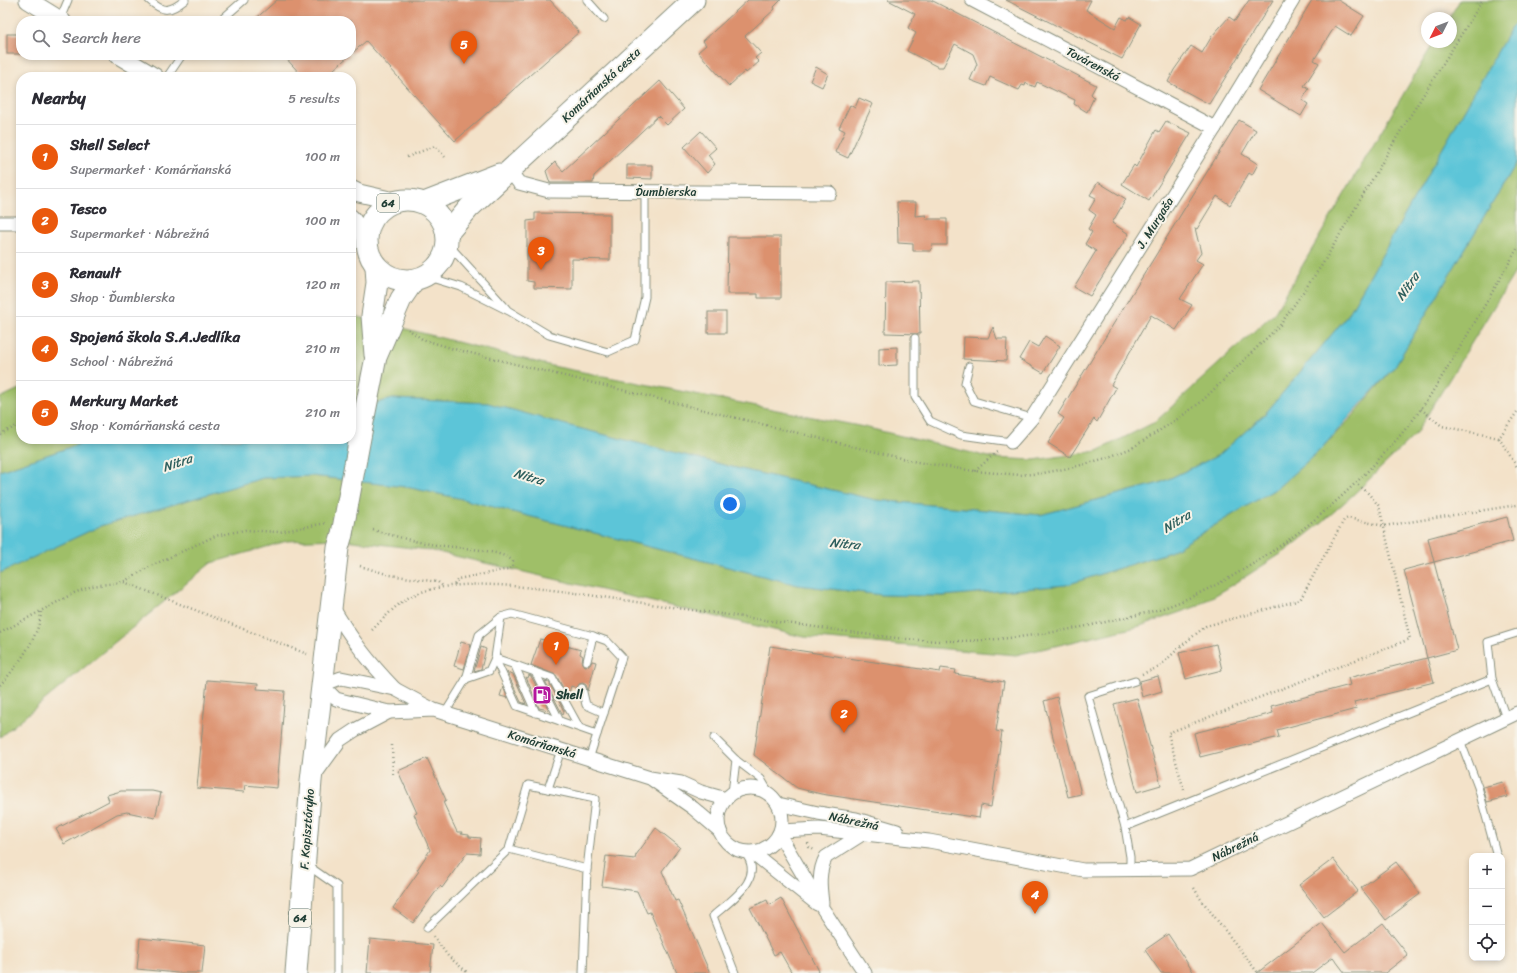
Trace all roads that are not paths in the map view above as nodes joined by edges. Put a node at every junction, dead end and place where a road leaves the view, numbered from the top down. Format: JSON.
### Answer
{"nodes":[{"id":1,"x":28,"y":0,"type":"edge"},
{"id":2,"x":68,"y":0,"type":"edge"},
{"id":3,"x":149,"y":0,"type":"edge"},
{"id":4,"x":184,"y":0,"type":"edge"},
{"id":5,"x":244,"y":0,"type":"edge"},
{"id":6,"x":587,"y":0,"type":"edge"},
{"id":7,"x":694,"y":0,"type":"edge"},
{"id":8,"x":972,"y":0,"type":"edge"},
{"id":9,"x":1293,"y":0,"type":"edge"},
{"id":10,"x":54,"y":16,"type":"edge"},
{"id":11,"x":62,"y":16,"type":"edge"},
{"id":12,"x":226,"y":16,"type":"edge"},
{"id":13,"x":604,"y":19,"type":"dead end"},
{"id":14,"x":126,"y":60,"type":"edge"},
{"id":15,"x":179,"y":60,"type":"edge"},
{"id":16,"x":147,"y":72,"type":"edge"},
{"id":17,"x":170,"y":72,"type":"edge"},
{"id":18,"x":1215,"y":128,"type":"junction"},
{"id":19,"x":509,"y":170,"type":"junction"},
{"id":20,"x":356,"y":192,"type":"edge"},
{"id":21,"x":645,"y":192,"type":"junction"},
{"id":22,"x":830,"y":193,"type":"dead end"},
{"id":23,"x":394,"y":201,"type":"junction"},
{"id":24,"x":424,"y":203,"type":"junction"},
{"id":25,"x":0,"y":223,"type":"edge"},
{"id":26,"x":16,"y":223,"type":"edge"},
{"id":27,"x":356,"y":225,"type":"edge"},
{"id":28,"x":366,"y":238,"type":"junction"},
{"id":29,"x":447,"y":238,"type":"junction"},
{"id":30,"x":376,"y":266,"type":"junction"},
{"id":31,"x":420,"y":278,"type":"junction"},
{"id":32,"x":508,"y":311,"type":"junction"},
{"id":33,"x":915,"y":338,"type":"dead end"},
{"id":34,"x":376,"y":357,"type":"junction"},
{"id":35,"x":968,"y":366,"type":"dead end"},
{"id":36,"x":1032,"y":418,"type":"junction"},
{"id":37,"x":356,"y":439,"type":"edge"},
{"id":38,"x":1011,"y":442,"type":"joint"},
{"id":39,"x":355,"y":444,"type":"edge"},
{"id":40,"x":332,"y":606,"type":"junction"},
{"id":41,"x":501,"y":617,"type":"junction"},
{"id":42,"x":1517,"y":633,"type":"edge"},
{"id":43,"x":592,"y":636,"type":"junction"},
{"id":44,"x":495,"y":658,"type":"junction"},
{"id":45,"x":587,"y":661,"type":"dead end"},
{"id":46,"x":515,"y":666,"type":"junction"},
{"id":47,"x":535,"y":672,"type":"junction"},
{"id":48,"x":466,"y":679,"type":"junction"},
{"id":49,"x":1492,"y":679,"type":"junction"},
{"id":50,"x":1135,"y":681,"type":"road end"},
{"id":51,"x":322,"y":685,"type":"junction"},
{"id":52,"x":582,"y":688,"type":"dead end"},
{"id":53,"x":395,"y":689,"type":"junction"},
{"id":54,"x":389,"y":712,"type":"junction"},
{"id":55,"x":440,"y":712,"type":"junction"},
{"id":56,"x":536,"y":713,"type":"junction"},
{"id":57,"x":604,"y":713,"type":"junction"},
{"id":58,"x":1511,"y":715,"type":"edge"},
{"id":59,"x":560,"y":721,"type":"junction"},
{"id":60,"x":579,"y":728,"type":"junction"},
{"id":61,"x":597,"y":734,"type":"junction"},
{"id":62,"x":714,"y":738,"type":"dead end"},
{"id":63,"x":1460,"y":740,"type":"junction"},
{"id":64,"x":561,"y":750,"type":"junction"},
{"id":65,"x":589,"y":759,"type":"junction"},
{"id":66,"x":736,"y":760,"type":"junction"},
{"id":67,"x":650,"y":778,"type":"junction"},
{"id":68,"x":311,"y":780,"type":"junction"},
{"id":69,"x":548,"y":789,"type":"junction"},
{"id":70,"x":729,"y":796,"type":"junction"},
{"id":71,"x":775,"y":800,"type":"junction"},
{"id":72,"x":1125,"y":827,"type":"junction"},
{"id":73,"x":720,"y":831,"type":"junction"},
{"id":74,"x":780,"y":832,"type":"junction"},
{"id":75,"x":864,"y":833,"type":"junction"},
{"id":76,"x":929,"y":841,"type":"junction"},
{"id":77,"x":509,"y":849,"type":"junction"},
{"id":78,"x":748,"y":852,"type":"junction"},
{"id":79,"x":1496,"y":853,"type":"edge"},
{"id":80,"x":304,"y":863,"type":"junction"},
{"id":81,"x":587,"y":869,"type":"junction"},
{"id":82,"x":1130,"y":871,"type":"junction"},
{"id":83,"x":823,"y":909,"type":"junction"},
{"id":84,"x":427,"y":928,"type":"road end"},
{"id":85,"x":296,"y":973,"type":"edge"},
{"id":86,"x":337,"y":973,"type":"edge"},
{"id":87,"x":584,"y":973,"type":"edge"},
{"id":88,"x":735,"y":973,"type":"edge"},
{"id":89,"x":864,"y":973,"type":"edge"}],
"edges":[{"from":1,"to":10,"type":"street"},
{"from":2,"to":11,"type":"lane"},
{"from":3,"to":4,"type":"lane"},
{"from":5,"to":12,"type":"lane"},
{"from":6,"to":13,"type":"lane"},
{"from":7,"to":19,"type":"main road","name":"Komárňanská cesta","number":"64"},
{"from":8,"to":18,"type":"street","name":"Továrenská"},
{"from":9,"to":18,"type":"street","name":"J. Murgaša"},
{"from":14,"to":16,"type":"street"},
{"from":15,"to":17,"type":"lane"},
{"from":18,"to":36,"type":"street","name":"J. Murgaša"},
{"from":19,"to":21,"type":"street","name":"Ďumbierska"},
{"from":19,"to":24,"type":"main road","name":"Komárňanská cesta","number":"64"},
{"from":19,"to":29,"type":"main road","name":"Komárňanská cesta","number":"64"},
{"from":20,"to":23,"type":"street"},
{"from":21,"to":22,"type":"street","name":"Ďumbierska"},
{"from":21,"to":32,"type":"lane"},
{"from":23,"to":24,"type":"main road","number":"64"},
{"from":23,"to":28,"type":"main road","number":"64"},
{"from":24,"to":29,"type":"main road"},
{"from":25,"to":26,"type":"street"},
{"from":27,"to":28,"type":"street"},
{"from":28,"to":30,"type":"main road","number":"64"},
{"from":29,"to":31,"type":"main road","number":"64"},
{"from":29,"to":32,"type":"lane"},
{"from":30,"to":31,"type":"main road","number":"64"},
{"from":30,"to":34,"type":"main road","number":"64"},
{"from":31,"to":32,"type":"lane"},
{"from":31,"to":34,"type":"main road","number":"64"},
{"from":33,"to":38,"type":"lane"},
{"from":34,"to":37,"type":"main road","number":"64","bridge":true},
{"from":35,"to":36,"type":"lane"},
{"from":36,"to":38,"type":"street","name":"J. Murgaša"},
{"from":39,"to":40,"type":"main road","number":"64","bridge":true},
{"from":40,"to":51,"type":"main road","number":"64"},
{"from":40,"to":53,"type":"street"},
{"from":41,"to":43,"type":"lane"},
{"from":41,"to":44,"type":"lane"},
{"from":41,"to":48,"type":"lane"},
{"from":42,"to":49,"type":"lane"},
{"from":43,"to":45,"type":"lane"},
{"from":43,"to":57,"type":"lane"},
{"from":44,"to":46,"type":"lane"},
{"from":44,"to":48,"type":"lane"},
{"from":44,"to":56,"type":"lane"},
{"from":46,"to":47,"type":"lane"},
{"from":46,"to":56,"type":"lane"},
{"from":47,"to":59,"type":"lane"},
{"from":47,"to":60,"type":"lane"},
{"from":48,"to":55,"type":"lane"},
{"from":49,"to":58,"type":"lane"},
{"from":49,"to":72,"type":"lane"},
{"from":50,"to":72,"type":"lane"},
{"from":51,"to":53,"type":"street"},
{"from":51,"to":54,"type":"street"},
{"from":51,"to":68,"type":"main road","name":"F. Kapisztóryho","number":"64"},
{"from":52,"to":57,"type":"lane"},
{"from":53,"to":55,"type":"street"},
{"from":54,"to":55,"type":"street"},
{"from":54,"to":68,"type":"street"},
{"from":55,"to":64,"type":"street","name":"Komárňanská"},
{"from":56,"to":59,"type":"lane"},
{"from":57,"to":61,"type":"lane"},
{"from":58,"to":63,"type":"street","name":"Nábrežná"},
{"from":59,"to":60,"type":"lane"},
{"from":60,"to":61,"type":"lane"},
{"from":61,"to":65,"type":"lane"},
{"from":62,"to":66,"type":"lane"},
{"from":63,"to":79,"type":"lane"},
{"from":63,"to":82,"type":"street","name":"Nábrežná"},
{"from":64,"to":65,"type":"street","name":"Komárňanská"},
{"from":64,"to":69,"type":"lane"},
{"from":65,"to":67,"type":"street","name":"Komárňanská"},
{"from":66,"to":70,"type":"lane"},
{"from":66,"to":71,"type":"lane"},
{"from":67,"to":70,"type":"street","name":"Komárňanská"},
{"from":67,"to":73,"type":"street","name":"Komárňanská"},
{"from":68,"to":80,"type":"main road","name":"F. Kapisztóryho","number":"64"},
{"from":69,"to":77,"type":"lane"},
{"from":69,"to":81,"type":"lane"},
{"from":70,"to":71,"type":"street"},
{"from":70,"to":73,"type":"street"},
{"from":71,"to":74,"type":"street","name":"Komárňanská"},
{"from":71,"to":76,"type":"street","name":"Nábrežná"},
{"from":72,"to":82,"type":"lane"},
{"from":73,"to":78,"type":"street","name":"Komárňanská"},
{"from":74,"to":75,"type":"street","name":"Nábrežná"},
{"from":74,"to":78,"type":"street"},
{"from":74,"to":83,"type":"street","name":"Komárňanská"},
{"from":75,"to":76,"type":"street","name":"Nábrežná"},
{"from":75,"to":83,"type":"street"},
{"from":76,"to":82,"type":"street","name":"Nábrežná"},
{"from":77,"to":81,"type":"lane"},
{"from":77,"to":84,"type":"lane"},
{"from":78,"to":83,"type":"street","name":"Komárňanská"},
{"from":78,"to":88,"type":"lane"},
{"from":80,"to":85,"type":"main road","name":"F. Kapisztóryho","number":"64"},
{"from":80,"to":86,"type":"lane"},
{"from":81,"to":87,"type":"lane"},
{"from":83,"to":89,"type":"street","name":"Komárňanská"}]}
